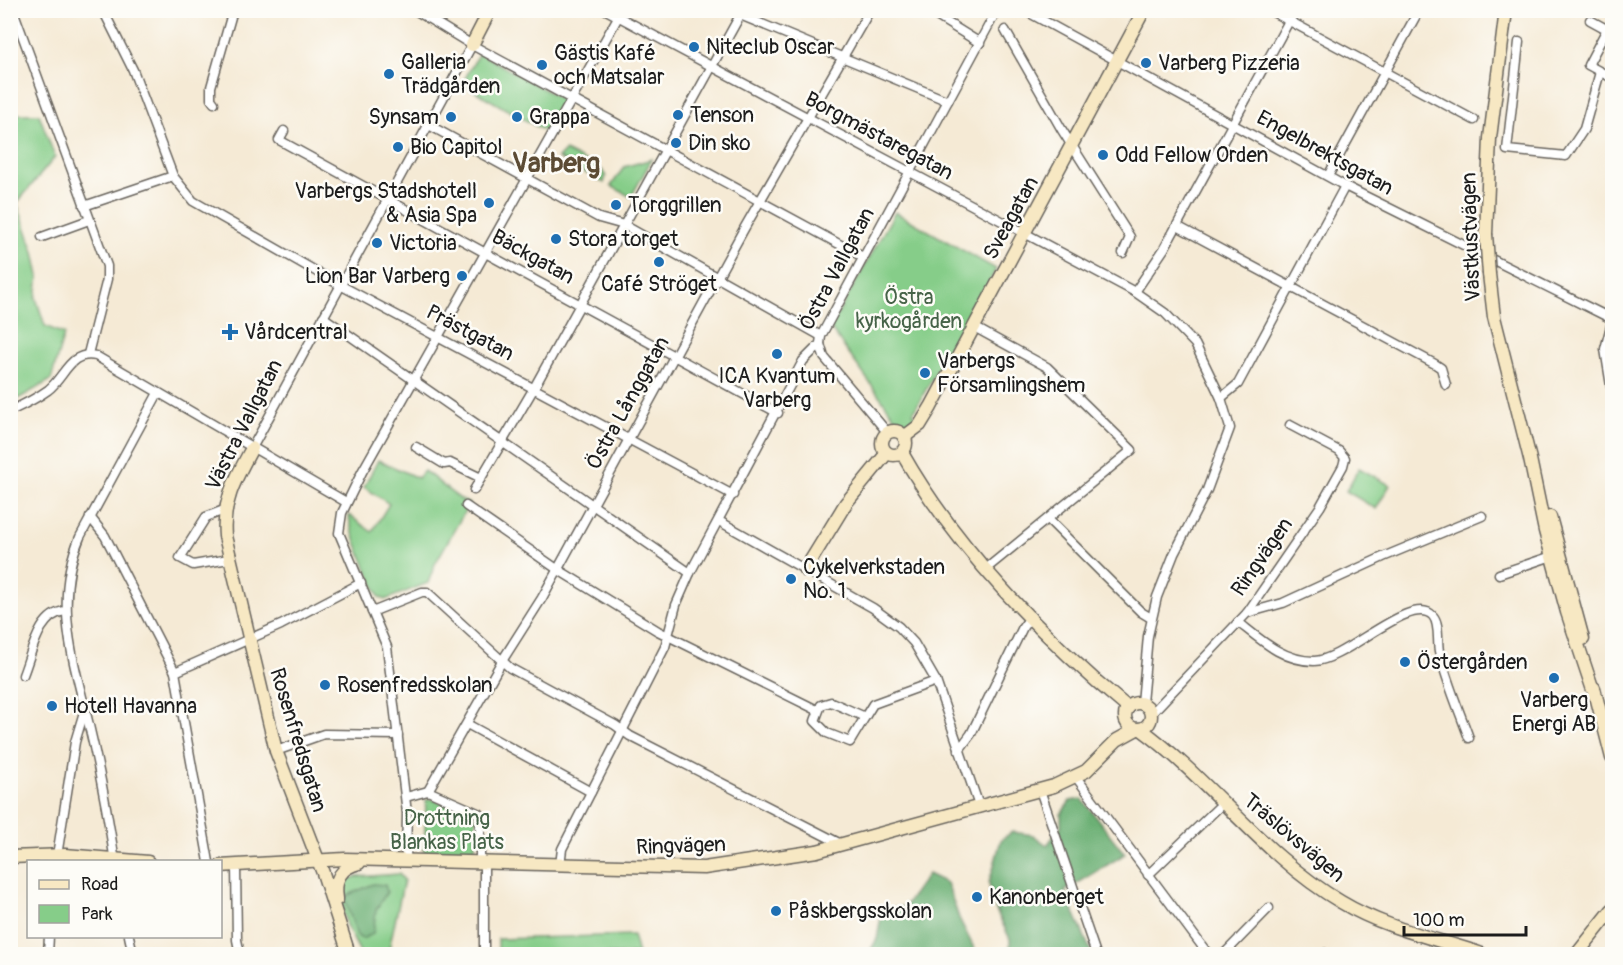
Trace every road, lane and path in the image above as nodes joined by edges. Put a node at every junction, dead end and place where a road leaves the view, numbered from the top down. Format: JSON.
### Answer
{"nodes":[{"id":1,"x":13,"y":10,"type":"edge"},
{"id":2,"x":103,"y":10,"type":"edge"},
{"id":3,"x":233,"y":10,"type":"edge"},
{"id":4,"x":415,"y":10,"type":"edge"},
{"id":5,"x":490,"y":10,"type":"edge"},
{"id":6,"x":606,"y":10,"type":"edge"},
{"id":7,"x":728,"y":10,"type":"edge"},
{"id":8,"x":870,"y":10,"type":"edge"},
{"id":9,"x":927,"y":10,"type":"edge"},
{"id":10,"x":997,"y":10,"type":"edge"},
{"id":11,"x":1024,"y":10,"type":"edge"},
{"id":12,"x":1144,"y":10,"type":"edge"},
{"id":13,"x":1269,"y":10,"type":"edge"},
{"id":14,"x":1295,"y":10,"type":"edge"},
{"id":15,"x":1419,"y":10,"type":"edge"},
{"id":16,"x":1506,"y":10,"type":"edge"},
{"id":17,"x":742,"y":13,"type":"edge"},
{"id":18,"x":620,"y":14,"type":"edge"},
{"id":19,"x":1590,"y":20,"type":"dead end"},
{"id":20,"x":1290,"y":22,"type":"junction"},
{"id":21,"x":1005,"y":30,"type":"dead end"},
{"id":22,"x":1610,"y":31,"type":"edge"},
{"id":23,"x":1519,"y":42,"type":"dead end"},
{"id":24,"x":980,"y":43,"type":"junction"},
{"id":25,"x":472,"y":45,"type":"junction"},
{"id":26,"x":842,"y":57,"type":"junction"},
{"id":27,"x":1117,"y":61,"type":"junction"},
{"id":28,"x":712,"y":67,"type":"junction"},
{"id":29,"x":1600,"y":72,"type":"junction"},
{"id":30,"x":1385,"y":73,"type":"junction"},
{"id":31,"x":1612,"y":78,"type":"edge"},
{"id":32,"x":574,"y":99,"type":"junction"},
{"id":33,"x":948,"y":101,"type":"junction"},
{"id":34,"x":214,"y":103,"type":"dead end"},
{"id":35,"x":808,"y":118,"type":"junction"},
{"id":36,"x":1474,"y":120,"type":"dead end"},
{"id":37,"x":1233,"y":123,"type":"junction"},
{"id":38,"x":427,"y":124,"type":"junction"},
{"id":39,"x":284,"y":130,"type":"dead end"},
{"id":40,"x":1073,"y":145,"type":"junction"},
{"id":41,"x":666,"y":149,"type":"junction"},
{"id":42,"x":910,"y":172,"type":"junction"},
{"id":43,"x":173,"y":176,"type":"junction"},
{"id":44,"x":1328,"y":176,"type":"junction"},
{"id":45,"x":528,"y":180,"type":"junction"},
{"id":46,"x":1345,"y":186,"type":"junction"},
{"id":47,"x":387,"y":199,"type":"junction"},
{"id":48,"x":761,"y":200,"type":"junction"},
{"id":49,"x":84,"y":206,"type":"junction"},
{"id":50,"x":89,"y":220,"type":"junction"},
{"id":51,"x":624,"y":225,"type":"junction"},
{"id":52,"x":1177,"y":226,"type":"junction"},
{"id":53,"x":1023,"y":235,"type":"junction"},
{"id":54,"x":42,"y":237,"type":"dead end"},
{"id":55,"x":487,"y":252,"type":"junction"},
{"id":56,"x":1123,"y":253,"type":"dead end"},
{"id":57,"x":863,"y":257,"type":"junction"},
{"id":58,"x":717,"y":278,"type":"junction"},
{"id":59,"x":340,"y":285,"type":"junction"},
{"id":60,"x":1291,"y":287,"type":"junction"},
{"id":61,"x":1135,"y":292,"type":"junction"},
{"id":62,"x":580,"y":304,"type":"junction"},
{"id":63,"x":323,"y":317,"type":"junction"},
{"id":64,"x":1612,"y":321,"type":"edge"},
{"id":65,"x":974,"y":327,"type":"junction"},
{"id":66,"x":438,"y":336,"type":"junction"},
{"id":67,"x":821,"y":340,"type":"junction"},
{"id":68,"x":88,"y":354,"type":"junction"},
{"id":69,"x":674,"y":356,"type":"junction"},
{"id":70,"x":414,"y":380,"type":"junction"},
{"id":71,"x":1446,"y":385,"type":"dead end"},
{"id":72,"x":534,"y":388,"type":"junction"},
{"id":73,"x":1612,"y":392,"type":"edge"},
{"id":74,"x":158,"y":393,"type":"junction"},
{"id":75,"x":1221,"y":398,"type":"junction"},
{"id":76,"x":10,"y":411,"type":"edge"},
{"id":77,"x":778,"y":413,"type":"junction"},
{"id":78,"x":1290,"y":424,"type":"dead end"},
{"id":79,"x":888,"y":432,"type":"junction"},
{"id":80,"x":904,"y":437,"type":"junction"},
{"id":81,"x":628,"y":438,"type":"junction"},
{"id":82,"x":503,"y":442,"type":"junction"},
{"id":83,"x":416,"y":447,"type":"dead end"},
{"id":84,"x":252,"y":448,"type":"junction"},
{"id":85,"x":887,"y":453,"type":"junction"},
{"id":86,"x":902,"y":453,"type":"junction"},
{"id":87,"x":481,"y":478,"type":"junction"},
{"id":88,"x":474,"y":490,"type":"dead end"},
{"id":89,"x":733,"y":495,"type":"junction"},
{"id":90,"x":346,"y":502,"type":"junction"},
{"id":91,"x":594,"y":504,"type":"junction"},
{"id":92,"x":466,"y":506,"type":"dead end"},
{"id":93,"x":224,"y":510,"type":"junction"},
{"id":94,"x":1482,"y":516,"type":"dead end"},
{"id":95,"x":90,"y":518,"type":"junction"},
{"id":96,"x":1048,"y":519,"type":"junction"},
{"id":97,"x":719,"y":521,"type":"junction"},
{"id":98,"x":1556,"y":555,"type":"junction"},
{"id":99,"x":229,"y":559,"type":"junction"},
{"id":100,"x":987,"y":568,"type":"junction"},
{"id":101,"x":557,"y":569,"type":"junction"},
{"id":102,"x":805,"y":570,"type":"junction"},
{"id":103,"x":690,"y":573,"type":"junction"},
{"id":104,"x":1499,"y":574,"type":"dead end"},
{"id":105,"x":361,"y":583,"type":"junction"},
{"id":106,"x":66,"y":611,"type":"junction"},
{"id":107,"x":372,"y":612,"type":"junction"},
{"id":108,"x":1247,"y":613,"type":"junction"},
{"id":109,"x":1030,"y":616,"type":"junction"},
{"id":110,"x":1151,"y":618,"type":"junction"},
{"id":111,"x":1238,"y":622,"type":"junction"},
{"id":112,"x":669,"y":636,"type":"junction"},
{"id":113,"x":248,"y":641,"type":"junction"},
{"id":114,"x":502,"y":661,"type":"junction"},
{"id":115,"x":176,"y":672,"type":"junction"},
{"id":116,"x":23,"y":675,"type":"dead end"},
{"id":117,"x":936,"y":681,"type":"junction"},
{"id":118,"x":1142,"y":703,"type":"junction"},
{"id":119,"x":85,"y":710,"type":"junction"},
{"id":120,"x":817,"y":710,"type":"junction"},
{"id":121,"x":1127,"y":714,"type":"junction"},
{"id":122,"x":865,"y":717,"type":"junction"},
{"id":123,"x":467,"y":724,"type":"junction"},
{"id":124,"x":1145,"y":724,"type":"junction"},
{"id":125,"x":623,"y":730,"type":"junction"},
{"id":126,"x":398,"y":735,"type":"junction"},
{"id":127,"x":1469,"y":738,"type":"dead end"},
{"id":128,"x":1117,"y":740,"type":"junction"},
{"id":129,"x":959,"y":750,"type":"junction"},
{"id":130,"x":276,"y":751,"type":"junction"},
{"id":131,"x":1612,"y":758,"type":"edge"},
{"id":132,"x":1076,"y":777,"type":"junction"},
{"id":133,"x":1041,"y":790,"type":"junction"},
{"id":134,"x":428,"y":791,"type":"junction"},
{"id":135,"x":591,"y":792,"type":"junction"},
{"id":136,"x":406,"y":797,"type":"junction"},
{"id":137,"x":1223,"y":803,"type":"junction"},
{"id":138,"x":979,"y":806,"type":"junction"},
{"id":139,"x":841,"y":844,"type":"junction"},
{"id":140,"x":10,"y":857,"type":"edge"},
{"id":141,"x":56,"y":858,"type":"edge"},
{"id":142,"x":115,"y":860,"type":"edge"},
{"id":143,"x":209,"y":860,"type":"edge"},
{"id":144,"x":368,"y":860,"type":"junction"},
{"id":145,"x":406,"y":860,"type":"junction"},
{"id":146,"x":318,"y":861,"type":"junction"},
{"id":147,"x":482,"y":862,"type":"junction"},
{"id":148,"x":560,"y":865,"type":"junction"},
{"id":149,"x":222,"y":866,"type":"edge"},
{"id":150,"x":236,"y":866,"type":"junction"},
{"id":151,"x":1148,"y":875,"type":"junction"},
{"id":152,"x":1269,"y":908,"type":"dead end"},
{"id":153,"x":1612,"y":910,"type":"edge"},
{"id":154,"x":1612,"y":923,"type":"edge"},
{"id":155,"x":343,"y":929,"type":"junction"},
{"id":156,"x":1596,"y":933,"type":"junction"},
{"id":157,"x":50,"y":938,"type":"edge"},
{"id":158,"x":129,"y":938,"type":"edge"},
{"id":159,"x":48,"y":954,"type":"edge"},
{"id":160,"x":133,"y":954,"type":"edge"},
{"id":161,"x":240,"y":954,"type":"edge"},
{"id":162,"x":349,"y":954,"type":"edge"},
{"id":163,"x":484,"y":954,"type":"edge"},
{"id":164,"x":1096,"y":954,"type":"edge"},
{"id":165,"x":1208,"y":954,"type":"edge"},
{"id":166,"x":1224,"y":954,"type":"edge"},
{"id":167,"x":1482,"y":954,"type":"edge"},
{"id":168,"x":1578,"y":954,"type":"edge"}],
"edges":[{"from":1,"to":49,"type":"street"},
{"from":2,"to":43,"type":"street"},
{"from":3,"to":34,"type":"street"},
{"from":4,"to":25,"type":"street"},
{"from":5,"to":25,"type":"street","name":"Västra Vallgatan"},
{"from":6,"to":18,"type":"street","name":"Borgmästaregatan"},
{"from":7,"to":17,"type":"street"},
{"from":8,"to":26,"type":"street","name":"Östra Långgatan"},
{"from":9,"to":24,"type":"street"},
{"from":10,"to":24,"type":"street","name":"Östra Vallgatan"},
{"from":11,"to":27,"type":"street","name":"Engelbrektsgatan"},
{"from":12,"to":27,"type":"street","name":"Sveagatan"},
{"from":13,"to":20,"type":"street"},
{"from":14,"to":20,"type":"street"},
{"from":15,"to":30,"type":"street"},
{"from":16,"to":98,"type":"street","name":"Västkustvägen","bridge":true},
{"from":17,"to":26,"type":"street"},
{"from":17,"to":28,"type":"street"},
{"from":18,"to":28,"type":"street","name":"Borgmästaregatan"},
{"from":18,"to":32,"type":"street"},
{"from":19,"to":22,"type":"street"},
{"from":20,"to":30,"type":"street"},
{"from":20,"to":37,"type":"street"},
{"from":21,"to":40,"type":"street"},
{"from":22,"to":29,"type":"street"},
{"from":23,"to":29,"type":"street"},
{"from":24,"to":33,"type":"street","name":"Östra Vallgatan"},
{"from":25,"to":32,"type":"street"},
{"from":25,"to":38,"type":"street","name":"Västra Vallgatan"},
{"from":26,"to":33,"type":"street"},
{"from":26,"to":35,"type":"street","name":"Östra Långgatan"},
{"from":27,"to":37,"type":"street","name":"Engelbrektsgatan"},
{"from":27,"to":40,"type":"street","name":"Sveagatan"},
{"from":28,"to":35,"type":"street","name":"Borgmästaregatan"},
{"from":28,"to":41,"type":"street"},
{"from":29,"to":31,"type":"street"},
{"from":30,"to":36,"type":"street"},
{"from":30,"to":44,"type":"street"},
{"from":32,"to":41,"type":"street"},
{"from":32,"to":45,"type":"street"},
{"from":33,"to":42,"type":"street","name":"Östra Vallgatan"},
{"from":35,"to":42,"type":"street","name":"Borgmästaregatan"},
{"from":35,"to":48,"type":"street","name":"Östra Långgatan"},
{"from":37,"to":44,"type":"street","name":"Engelbrektsgatan"},
{"from":37,"to":52,"type":"street"},
{"from":38,"to":45,"type":"street"},
{"from":38,"to":47,"type":"street","name":"Västra Vallgatan"},
{"from":39,"to":47,"type":"street","name":"Bäckgatan"},
{"from":40,"to":53,"type":"street","name":"Sveagatan"},
{"from":40,"to":56,"type":"street"},
{"from":41,"to":48,"type":"street"},
{"from":41,"to":51,"type":"street"},
{"from":42,"to":53,"type":"street","name":"Borgmästaregatan"},
{"from":42,"to":57,"type":"street","name":"Östra Vallgatan"},
{"from":43,"to":49,"type":"street"},
{"from":43,"to":59,"type":"street","name":"Prästgatan"},
{"from":44,"to":46,"type":"street","name":"Engelbrektsgatan"},
{"from":45,"to":51,"type":"street"},
{"from":45,"to":55,"type":"street"},
{"from":46,"to":60,"type":"street"},
{"from":46,"to":64,"type":"street","name":"Engelbrektsgatan"},
{"from":47,"to":55,"type":"street","name":"Bäckgatan"},
{"from":47,"to":59,"type":"street","name":"Västra Vallgatan"},
{"from":48,"to":57,"type":"street"},
{"from":48,"to":58,"type":"street","name":"Östra Långgatan"},
{"from":49,"to":50,"type":"street"},
{"from":50,"to":54,"type":"street"},
{"from":50,"to":68,"type":"street"},
{"from":51,"to":58,"type":"street"},
{"from":51,"to":62,"type":"street"},
{"from":52,"to":60,"type":"street"},
{"from":52,"to":61,"type":"street"},
{"from":53,"to":61,"type":"street","name":"Borgmästaregatan"},
{"from":53,"to":65,"type":"street","name":"Sveagatan"},
{"from":55,"to":62,"type":"street","name":"Bäckgatan"},
{"from":55,"to":66,"type":"street"},
{"from":57,"to":67,"type":"street","name":"Östra Vallgatan"},
{"from":58,"to":67,"type":"street"},
{"from":58,"to":69,"type":"street","name":"Östra Långgatan"},
{"from":59,"to":63,"type":"street","name":"Västra Vallgatan"},
{"from":59,"to":66,"type":"street","name":"Prästgatan"},
{"from":60,"to":71,"type":"street"},
{"from":60,"to":75,"type":"street"},
{"from":61,"to":75,"type":"street","name":"Borgmästaregatan"},
{"from":62,"to":69,"type":"street","name":"Bäckgatan"},
{"from":62,"to":72,"type":"street"},
{"from":63,"to":70,"type":"street"},
{"from":63,"to":84,"type":"street","name":"Västra Vallgatan"},
{"from":64,"to":73,"type":"street"},
{"from":65,"to":80,"type":"street","name":"Sveagatan"},
{"from":65,"to":96,"type":"street"},
{"from":66,"to":70,"type":"street"},
{"from":66,"to":72,"type":"street","name":"Prästgatan"},
{"from":67,"to":77,"type":"street","name":"Östra Vallgatan"},
{"from":67,"to":79,"type":"street"},
{"from":68,"to":74,"type":"street"},
{"from":68,"to":76,"type":"street"},
{"from":69,"to":77,"type":"street","name":"Bäckgatan"},
{"from":69,"to":81,"type":"street","name":"Östra Långgatan"},
{"from":70,"to":82,"type":"street"},
{"from":70,"to":90,"type":"street"},
{"from":72,"to":81,"type":"street","name":"Prästgatan"},
{"from":72,"to":82,"type":"street"},
{"from":74,"to":84,"type":"street"},
{"from":74,"to":95,"type":"street"},
{"from":75,"to":110,"type":"street","name":"Borgmästaregatan"},
{"from":77,"to":89,"type":"street","name":"Östra Vallgatan"},
{"from":78,"to":108,"type":"street","name":"Ringvägen"},
{"from":79,"to":80,"type":"street"},
{"from":79,"to":85,"type":"street"},
{"from":80,"to":86,"type":"street"},
{"from":81,"to":89,"type":"street","name":"Prästgatan"},
{"from":81,"to":91,"type":"street","name":"Östra Långgatan"},
{"from":82,"to":87,"type":"street"},
{"from":82,"to":91,"type":"street"},
{"from":83,"to":87,"type":"street"},
{"from":84,"to":90,"type":"street"},
{"from":84,"to":93,"type":"street","name":"Västra Vallgatan"},
{"from":85,"to":86,"type":"street"},
{"from":85,"to":102,"type":"street"},
{"from":86,"to":100,"type":"street"},
{"from":87,"to":88,"type":"street"},
{"from":89,"to":97,"type":"street","name":"Östra Vallgatan"},
{"from":90,"to":105,"type":"street"},
{"from":91,"to":101,"type":"street","name":"Östra Långgatan"},
{"from":91,"to":103,"type":"street"},
{"from":92,"to":101,"type":"street"},
{"from":93,"to":99,"type":"street","name":"Rosenfredsgatan"},
{"from":93,"to":99,"type":"street"},
{"from":94,"to":108,"type":"street"},
{"from":95,"to":106,"type":"street"},
{"from":95,"to":115,"type":"street"},
{"from":96,"to":100,"type":"street"},
{"from":96,"to":110,"type":"street"},
{"from":97,"to":102,"type":"street"},
{"from":97,"to":103,"type":"street","name":"Östra Vallgatan"},
{"from":98,"to":104,"type":"street"},
{"from":98,"to":131,"type":"street","name":"Västkustvägen"},
{"from":99,"to":113,"type":"street","name":"Rosenfredsgatan"},
{"from":100,"to":109,"type":"street"},
{"from":101,"to":112,"type":"street"},
{"from":101,"to":114,"type":"street","name":"Östra Långgatan"},
{"from":102,"to":117,"type":"street"},
{"from":103,"to":112,"type":"street","name":"Östra Vallgatan"},
{"from":105,"to":107,"type":"street"},
{"from":105,"to":113,"type":"street"},
{"from":106,"to":116,"type":"street"},
{"from":106,"to":119,"type":"street"},
{"from":107,"to":114,"type":"street"},
{"from":107,"to":126,"type":"street"},
{"from":108,"to":111,"type":"street","name":"Ringvägen"},
{"from":109,"to":121,"type":"street"},
{"from":109,"to":129,"type":"street"},
{"from":110,"to":118,"type":"street","name":"Borgmästaregatan"},
{"from":111,"to":124,"type":"street","name":"Ringvägen"},
{"from":111,"to":127,"type":"street"},
{"from":112,"to":120,"type":"street"},
{"from":112,"to":125,"type":"street","name":"Östra Vallgatan"},
{"from":113,"to":115,"type":"street"},
{"from":113,"to":130,"type":"street","name":"Rosenfredsgatan"},
{"from":114,"to":123,"type":"street","name":"Östra Långgatan"},
{"from":114,"to":125,"type":"street"},
{"from":115,"to":143,"type":"street"},
{"from":117,"to":122,"type":"street"},
{"from":117,"to":129,"type":"street"},
{"from":118,"to":121,"type":"street"},
{"from":118,"to":124,"type":"street"},
{"from":119,"to":141,"type":"street"},
{"from":119,"to":142,"type":"street"},
{"from":120,"to":122,"type":"street"},
{"from":120,"to":122,"type":"street"},
{"from":121,"to":124,"type":"street"},
{"from":121,"to":128,"type":"street","name":"Ringvägen"},
{"from":123,"to":134,"type":"street","name":"Östra Långgatan"},
{"from":123,"to":135,"type":"street"},
{"from":124,"to":128,"type":"street","name":"Ringvägen"},
{"from":124,"to":137,"type":"street","name":"Träslövsvägen"},
{"from":125,"to":135,"type":"street","name":"Östra Vallgatan"},
{"from":125,"to":139,"type":"street"},
{"from":126,"to":130,"type":"street"},
{"from":126,"to":136,"type":"street"},
{"from":128,"to":132,"type":"street","name":"Ringvägen"},
{"from":129,"to":138,"type":"street"},
{"from":130,"to":146,"type":"street","name":"Rosenfredsgatan"},
{"from":132,"to":133,"type":"street","name":"Ringvägen"},
{"from":132,"to":151,"type":"street"},
{"from":133,"to":138,"type":"street","name":"Ringvägen"},
{"from":133,"to":164,"type":"street"},
{"from":134,"to":136,"type":"street"},
{"from":134,"to":147,"type":"street"},
{"from":135,"to":148,"type":"street","name":"Östra Vallgatan"},
{"from":136,"to":145,"type":"street"},
{"from":137,"to":151,"type":"street"},
{"from":137,"to":167,"type":"street","name":"Träslövsvägen"},
{"from":138,"to":139,"type":"street","name":"Ringvägen"},
{"from":139,"to":148,"type":"street","name":"Ringvägen"},
{"from":140,"to":141,"type":"street"},
{"from":141,"to":142,"type":"street"},
{"from":144,"to":145,"type":"street","name":"Ringvägen"},
{"from":144,"to":146,"type":"street","name":"Ringvägen"},
{"from":144,"to":155,"type":"street","name":"Rosenfredsgatan"},
{"from":145,"to":147,"type":"street","name":"Ringvägen"},
{"from":146,"to":150,"type":"street","name":"Ringvägen"},
{"from":146,"to":155,"type":"street","name":"Rosenfredsgatan"},
{"from":147,"to":148,"type":"street","name":"Ringvägen"},
{"from":147,"to":163,"type":"street"},
{"from":149,"to":150,"type":"street","name":"Ringvägen"},
{"from":150,"to":161,"type":"street"},
{"from":151,"to":165,"type":"street"},
{"from":152,"to":166,"type":"street"},
{"from":153,"to":156,"type":"street"},
{"from":154,"to":156,"type":"street"},
{"from":155,"to":162,"type":"street","name":"Rosenfredsgatan"},
{"from":156,"to":168,"type":"street"},
{"from":157,"to":159,"type":"street"},
{"from":158,"to":160,"type":"street"}]}
